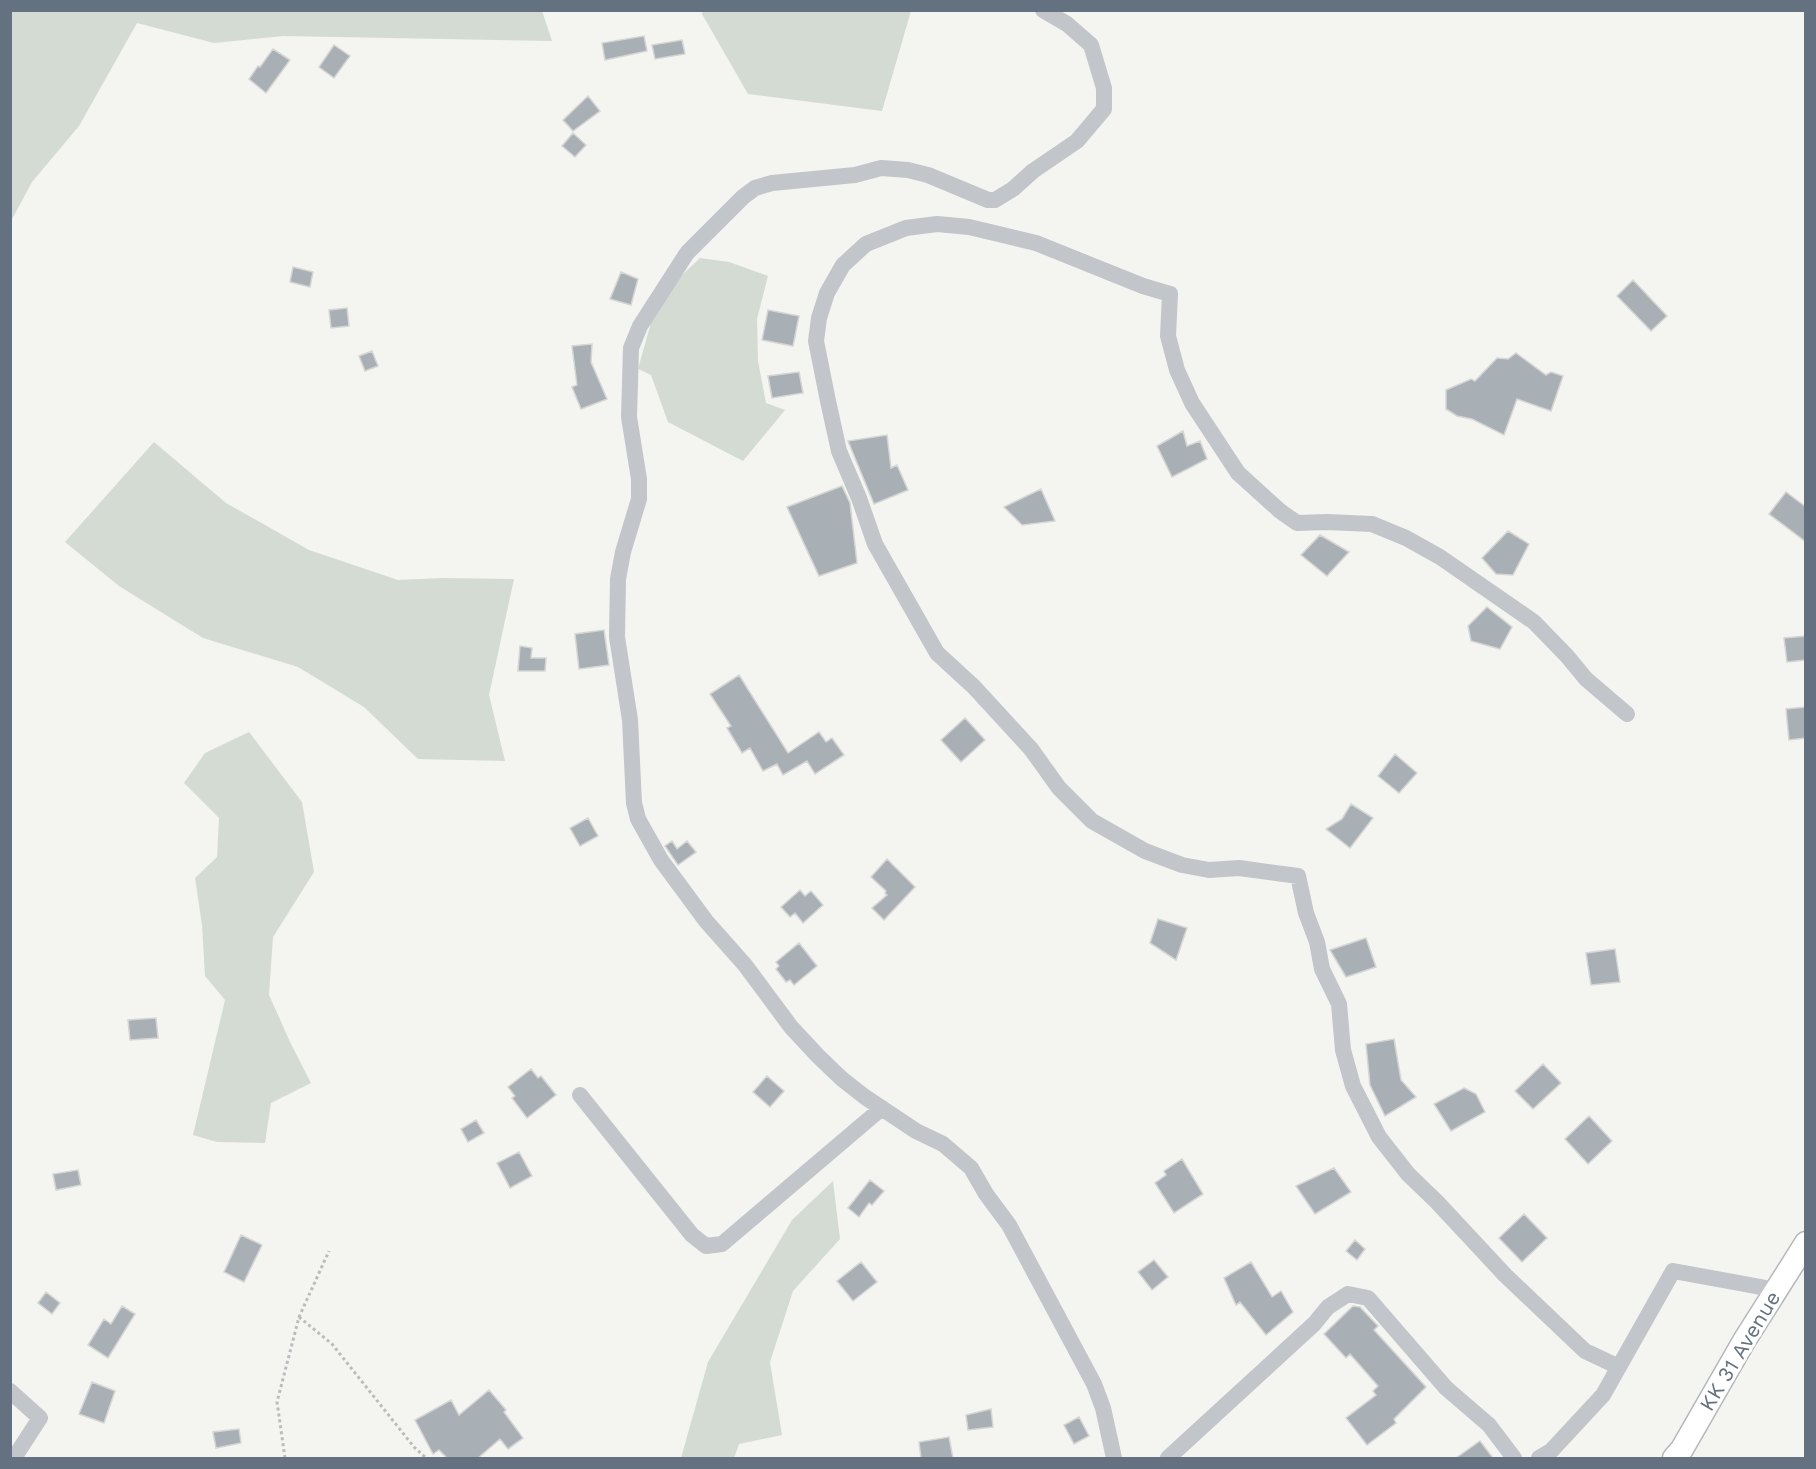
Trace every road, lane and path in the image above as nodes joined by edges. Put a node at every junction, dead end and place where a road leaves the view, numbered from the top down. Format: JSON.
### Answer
{"nodes":[{"id":1,"x":1043,"y":10,"type":"edge"},
{"id":2,"x":1628,"y":714,"type":"dead end"},
{"id":3,"x":580,"y":1095,"type":"dead end"},
{"id":4,"x":882,"y":1108,"type":"junction"},
{"id":5,"x":1806,"y":1243,"type":"edge"},
{"id":6,"x":328,"y":1251,"type":"dead end"},
{"id":7,"x":1777,"y":1290,"type":"junction"},
{"id":8,"x":299,"y":1317,"type":"junction"},
{"id":9,"x":1619,"y":1367,"type":"junction"},
{"id":10,"x":10,"y":1392,"type":"edge"},
{"id":11,"x":14,"y":1458,"type":"edge"},
{"id":12,"x":285,"y":1458,"type":"edge"},
{"id":13,"x":426,"y":1458,"type":"edge"},
{"id":14,"x":1114,"y":1458,"type":"edge"},
{"id":15,"x":1168,"y":1458,"type":"edge"},
{"id":16,"x":1514,"y":1458,"type":"edge"},
{"id":17,"x":1539,"y":1458,"type":"edge"},
{"id":18,"x":1674,"y":1458,"type":"edge"}],
"edges":[{"from":1,"to":4,"type":"street"},
{"from":2,"to":9,"type":"street"},
{"from":3,"to":4,"type":"street"},
{"from":4,"to":14,"type":"street"},
{"from":5,"to":7,"type":"main road","name":"KK 31 Avenue"},
{"from":6,"to":8,"type":"path"},
{"from":7,"to":9,"type":"street"},
{"from":7,"to":18,"type":"main road","name":"KK 31 Avenue"},
{"from":8,"to":12,"type":"path"},
{"from":8,"to":13,"type":"path"},
{"from":9,"to":17,"type":"street"},
{"from":10,"to":11,"type":"street"},
{"from":15,"to":16,"type":"street"}]}
